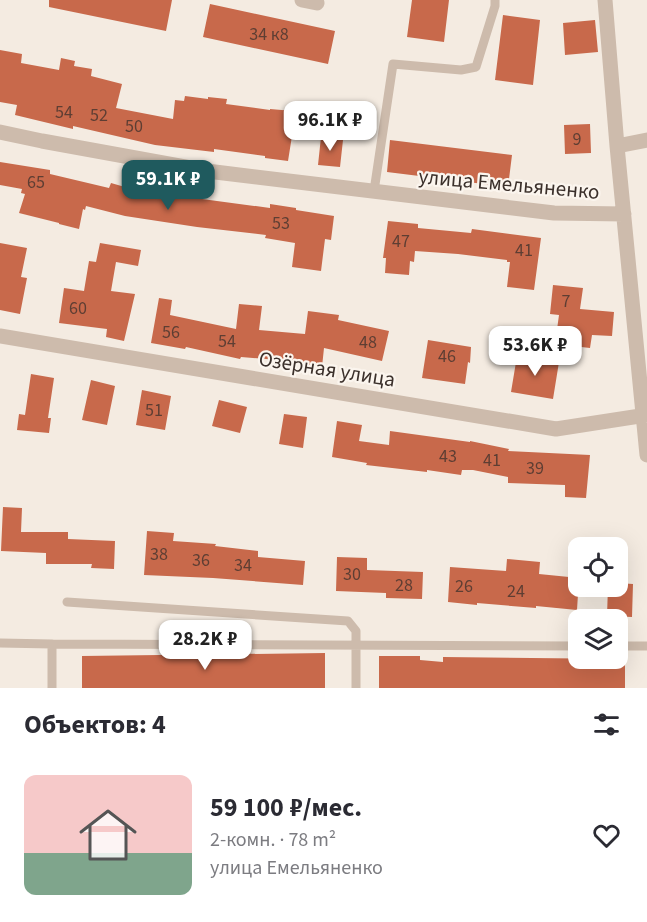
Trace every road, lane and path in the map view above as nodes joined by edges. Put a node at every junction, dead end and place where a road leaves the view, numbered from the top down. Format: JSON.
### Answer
{"nodes":[{"id":1,"x":495,"y":0,"type":"edge"},
{"id":2,"x":605,"y":0,"type":"edge"},
{"id":3,"x":0,"y":132,"type":"edge"},
{"id":4,"x":647,"y":140,"type":"edge"},
{"id":5,"x":617,"y":146,"type":"junction"},
{"id":6,"x":374,"y":191,"type":"junction"},
{"id":7,"x":624,"y":214,"type":"junction"},
{"id":8,"x":0,"y":336,"type":"edge"},
{"id":9,"x":645,"y":415,"type":"edge"},
{"id":10,"x":647,"y":455,"type":"edge"},
{"id":11,"x":67,"y":602,"type":"dead end"},
{"id":12,"x":0,"y":643,"type":"edge"},
{"id":13,"x":52,"y":644,"type":"junction"},
{"id":14,"x":356,"y":645,"type":"junction"},
{"id":15,"x":568,"y":646,"type":"edge"},
{"id":16,"x":628,"y":646,"type":"edge"},
{"id":17,"x":647,"y":646,"type":"edge"},
{"id":18,"x":52,"y":688,"type":"edge"},
{"id":19,"x":356,"y":688,"type":"edge"}],
"edges":[{"from":1,"to":6,"type":"lane"},
{"from":2,"to":5,"type":"street"},
{"from":3,"to":6,"type":"street","name":"улица Емельяненко"},
{"from":4,"to":5,"type":"street"},
{"from":5,"to":7,"type":"street"},
{"from":6,"to":7,"type":"street","name":"улица Емельяненко"},
{"from":7,"to":9,"type":"street"},
{"from":8,"to":9,"type":"street","name":"Озёрная улица"},
{"from":9,"to":10,"type":"street"},
{"from":11,"to":14,"type":"lane"},
{"from":12,"to":13,"type":"lane"},
{"from":13,"to":14,"type":"lane"},
{"from":13,"to":18,"type":"lane"},
{"from":14,"to":15,"type":"lane"},
{"from":14,"to":19,"type":"lane"},
{"from":16,"to":17,"type":"lane"}]}
